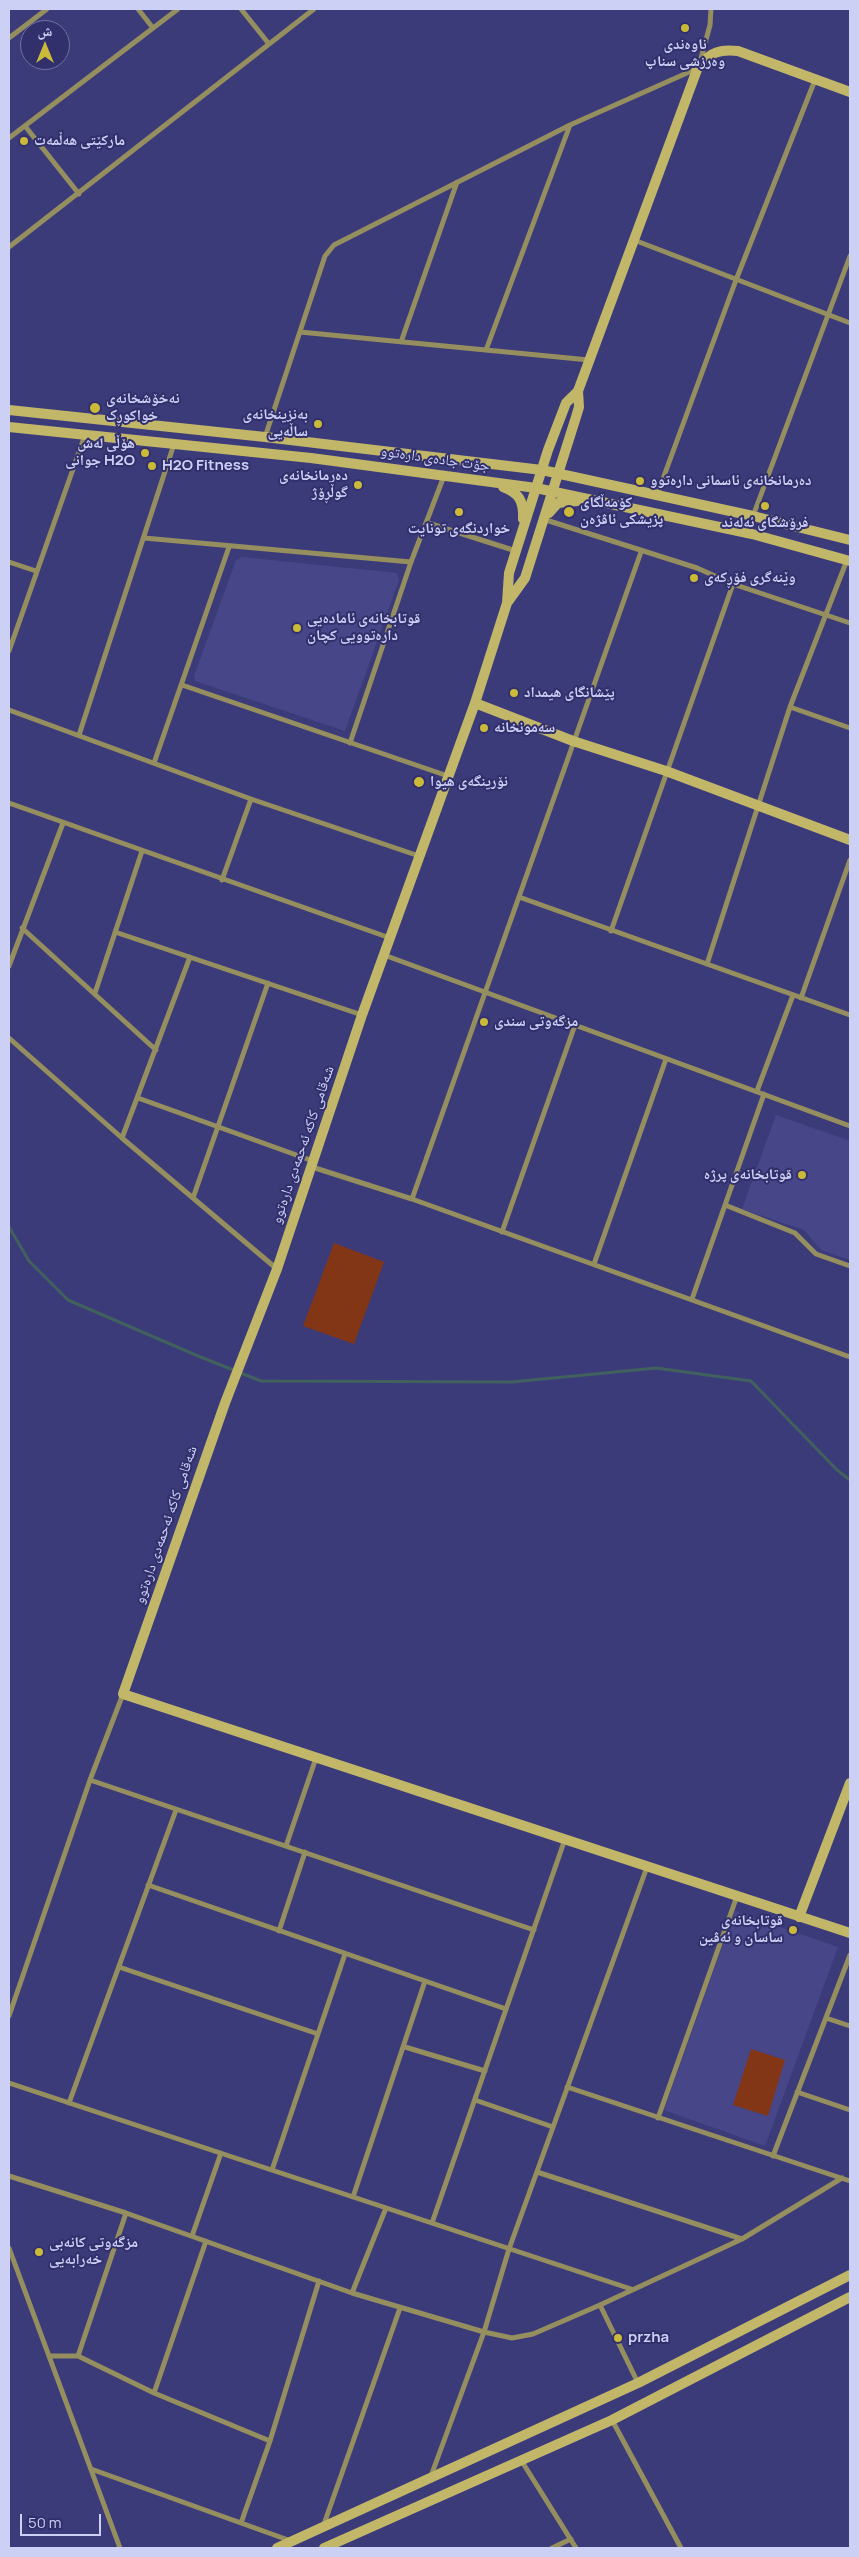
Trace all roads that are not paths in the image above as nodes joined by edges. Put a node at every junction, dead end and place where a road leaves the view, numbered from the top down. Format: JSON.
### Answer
{"nodes":[{"id":1,"x":47,"y":9,"type":"edge"},
{"id":2,"x":138,"y":9,"type":"edge"},
{"id":3,"x":178,"y":9,"type":"edge"},
{"id":4,"x":241,"y":9,"type":"edge"},
{"id":5,"x":314,"y":9,"type":"edge"},
{"id":6,"x":711,"y":9,"type":"edge"},
{"id":7,"x":40,"y":11,"type":"edge"},
{"id":8,"x":152,"y":28,"type":"junction"},
{"id":9,"x":9,"y":38,"type":"edge"},
{"id":10,"x":268,"y":44,"type":"junction"},
{"id":11,"x":698,"y":67,"type":"junction"},
{"id":12,"x":815,"y":80,"type":"junction"},
{"id":13,"x":850,"y":92,"type":"edge"},
{"id":14,"x":25,"y":126,"type":"junction"},
{"id":15,"x":570,"y":126,"type":"junction"},
{"id":16,"x":9,"y":138,"type":"edge"},
{"id":17,"x":458,"y":181,"type":"junction"},
{"id":18,"x":79,"y":194,"type":"junction"},
{"id":19,"x":634,"y":240,"type":"junction"},
{"id":20,"x":9,"y":247,"type":"edge"},
{"id":21,"x":850,"y":256,"type":"edge"},
{"id":22,"x":736,"y":280,"type":"junction"},
{"id":23,"x":828,"y":314,"type":"junction"},
{"id":24,"x":850,"y":323,"type":"edge"},
{"id":25,"x":300,"y":332,"type":"junction"},
{"id":26,"x":401,"y":342,"type":"junction"},
{"id":27,"x":486,"y":350,"type":"junction"},
{"id":28,"x":589,"y":360,"type":"junction"},
{"id":29,"x":578,"y":391,"type":"junction"},
{"id":30,"x":9,"y":410,"type":"edge"},
{"id":31,"x":9,"y":428,"type":"edge"},
{"id":32,"x":86,"y":435,"type":"junction"},
{"id":33,"x":265,"y":437,"type":"junction"},
{"id":34,"x":552,"y":441,"type":"junction"},
{"id":35,"x":174,"y":444,"type":"junction"},
{"id":36,"x":566,"y":447,"type":"junction"},
{"id":37,"x":489,"y":464,"type":"junction"},
{"id":38,"x":542,"y":470,"type":"junction"},
{"id":39,"x":558,"y":473,"type":"junction"},
{"id":40,"x":444,"y":476,"type":"junction"},
{"id":41,"x":594,"y":480,"type":"junction"},
{"id":42,"x":488,"y":482,"type":"junction"},
{"id":43,"x":536,"y":488,"type":"junction"},
{"id":44,"x":553,"y":492,"type":"junction"},
{"id":45,"x":657,"y":495,"type":"junction"},
{"id":46,"x":607,"y":503,"type":"junction"},
{"id":47,"x":753,"y":516,"type":"junction"},
{"id":48,"x":546,"y":520,"type":"junction"},
{"id":49,"x":428,"y":523,"type":"junction"},
{"id":50,"x":521,"y":536,"type":"junction"},
{"id":51,"x":144,"y":538,"type":"junction"},
{"id":52,"x":850,"y":540,"type":"edge"},
{"id":53,"x":537,"y":541,"type":"junction"},
{"id":54,"x":229,"y":547,"type":"junction"},
{"id":55,"x":516,"y":551,"type":"junction"},
{"id":56,"x":641,"y":552,"type":"junction"},
{"id":57,"x":849,"y":560,"type":"edge"},
{"id":58,"x":9,"y":562,"type":"edge"},
{"id":59,"x":411,"y":562,"type":"junction"},
{"id":60,"x":36,"y":571,"type":"junction"},
{"id":61,"x":733,"y":584,"type":"junction"},
{"id":62,"x":506,"y":603,"type":"junction"},
{"id":63,"x":825,"y":614,"type":"junction"},
{"id":64,"x":850,"y":624,"type":"edge"},
{"id":65,"x":9,"y":651,"type":"edge"},
{"id":66,"x":182,"y":685,"type":"junction"},
{"id":67,"x":474,"y":703,"type":"junction"},
{"id":68,"x":790,"y":707,"type":"junction"},
{"id":69,"x":9,"y":710,"type":"edge"},
{"id":70,"x":850,"y":728,"type":"edge"},
{"id":71,"x":79,"y":735,"type":"junction"},
{"id":72,"x":573,"y":741,"type":"junction"},
{"id":73,"x":350,"y":743,"type":"junction"},
{"id":74,"x":154,"y":763,"type":"junction"},
{"id":75,"x":666,"y":771,"type":"junction"},
{"id":76,"x":448,"y":776,"type":"junction"},
{"id":77,"x":251,"y":798,"type":"junction"},
{"id":78,"x":9,"y":803,"type":"edge"},
{"id":79,"x":758,"y":807,"type":"junction"},
{"id":80,"x":63,"y":823,"type":"junction"},
{"id":81,"x":850,"y":840,"type":"edge"},
{"id":82,"x":142,"y":851,"type":"junction"},
{"id":83,"x":419,"y":856,"type":"junction"},
{"id":84,"x":850,"y":860,"type":"edge"},
{"id":85,"x":222,"y":880,"type":"junction"},
{"id":86,"x":519,"y":897,"type":"junction"},
{"id":87,"x":22,"y":928,"type":"junction"},
{"id":88,"x":115,"y":932,"type":"junction"},
{"id":89,"x":611,"y":932,"type":"junction"},
{"id":90,"x":390,"y":938,"type":"junction"},
{"id":91,"x":384,"y":955,"type":"junction"},
{"id":92,"x":190,"y":958,"type":"junction"},
{"id":93,"x":707,"y":964,"type":"junction"},
{"id":94,"x":9,"y":966,"type":"edge"},
{"id":95,"x":268,"y":983,"type":"junction"},
{"id":96,"x":95,"y":993,"type":"junction"},
{"id":97,"x":486,"y":993,"type":"junction"},
{"id":98,"x":793,"y":995,"type":"junction"},
{"id":99,"x":801,"y":998,"type":"junction"},
{"id":100,"x":850,"y":1014,"type":"edge"},
{"id":101,"x":362,"y":1015,"type":"junction"},
{"id":102,"x":575,"y":1025,"type":"junction"},
{"id":103,"x":9,"y":1038,"type":"edge"},
{"id":104,"x":156,"y":1050,"type":"junction"},
{"id":105,"x":666,"y":1059,"type":"junction"},
{"id":106,"x":757,"y":1091,"type":"junction"},
{"id":107,"x":764,"y":1094,"type":"junction"},
{"id":108,"x":138,"y":1098,"type":"junction"},
{"id":109,"x":218,"y":1126,"type":"junction"},
{"id":110,"x":850,"y":1126,"type":"edge"},
{"id":111,"x":122,"y":1138,"type":"junction"},
{"id":112,"x":313,"y":1164,"type":"junction"},
{"id":113,"x":193,"y":1198,"type":"junction"},
{"id":114,"x":412,"y":1199,"type":"junction"},
{"id":115,"x":725,"y":1206,"type":"junction"},
{"id":116,"x":502,"y":1232,"type":"junction"},
{"id":117,"x":594,"y":1264,"type":"junction"},
{"id":118,"x":850,"y":1266,"type":"edge"},
{"id":119,"x":277,"y":1268,"type":"junction"},
{"id":120,"x":692,"y":1299,"type":"junction"},
{"id":121,"x":850,"y":1357,"type":"edge"},
{"id":122,"x":123,"y":1694,"type":"junction"},
{"id":123,"x":316,"y":1758,"type":"junction"},
{"id":124,"x":90,"y":1780,"type":"junction"},
{"id":125,"x":850,"y":1783,"type":"edge"},
{"id":126,"x":176,"y":1810,"type":"junction"},
{"id":127,"x":565,"y":1840,"type":"junction"},
{"id":128,"x":286,"y":1846,"type":"junction"},
{"id":129,"x":305,"y":1852,"type":"junction"},
{"id":130,"x":647,"y":1867,"type":"junction"},
{"id":131,"x":148,"y":1885,"type":"junction"},
{"id":132,"x":737,"y":1896,"type":"junction"},
{"id":133,"x":800,"y":1917,"type":"junction"},
{"id":134,"x":534,"y":1930,"type":"junction"},
{"id":135,"x":279,"y":1931,"type":"junction"},
{"id":136,"x":850,"y":1933,"type":"edge"},
{"id":137,"x":346,"y":1954,"type":"junction"},
{"id":138,"x":850,"y":1955,"type":"edge"},
{"id":139,"x":118,"y":1967,"type":"junction"},
{"id":140,"x":425,"y":1981,"type":"junction"},
{"id":141,"x":506,"y":2009,"type":"junction"},
{"id":142,"x":9,"y":2016,"type":"edge"},
{"id":143,"x":826,"y":2018,"type":"junction"},
{"id":144,"x":850,"y":2026,"type":"edge"},
{"id":145,"x":318,"y":2034,"type":"junction"},
{"id":146,"x":405,"y":2047,"type":"junction"},
{"id":147,"x":485,"y":2071,"type":"junction"},
{"id":148,"x":9,"y":2083,"type":"edge"},
{"id":149,"x":567,"y":2088,"type":"junction"},
{"id":150,"x":797,"y":2092,"type":"junction"},
{"id":151,"x":475,"y":2100,"type":"junction"},
{"id":152,"x":69,"y":2103,"type":"junction"},
{"id":153,"x":850,"y":2110,"type":"edge"},
{"id":154,"x":658,"y":2118,"type":"junction"},
{"id":155,"x":553,"y":2126,"type":"junction"},
{"id":156,"x":221,"y":2153,"type":"junction"},
{"id":157,"x":773,"y":2156,"type":"junction"},
{"id":158,"x":272,"y":2170,"type":"junction"},
{"id":159,"x":537,"y":2172,"type":"junction"},
{"id":160,"x":9,"y":2176,"type":"edge"},
{"id":161,"x":842,"y":2178,"type":"junction"},
{"id":162,"x":850,"y":2181,"type":"edge"},
{"id":163,"x":353,"y":2197,"type":"junction"},
{"id":164,"x":386,"y":2208,"type":"junction"},
{"id":165,"x":126,"y":2213,"type":"junction"},
{"id":166,"x":432,"y":2223,"type":"junction"},
{"id":167,"x":192,"y":2236,"type":"junction"},
{"id":168,"x":742,"y":2239,"type":"junction"},
{"id":169,"x":206,"y":2241,"type":"junction"},
{"id":170,"x":9,"y":2248,"type":"edge"},
{"id":171,"x":509,"y":2248,"type":"junction"},
{"id":172,"x":850,"y":2275,"type":"edge"},
{"id":173,"x":319,"y":2281,"type":"junction"},
{"id":174,"x":631,"y":2289,"type":"junction"},
{"id":175,"x":352,"y":2293,"type":"junction"},
{"id":176,"x":850,"y":2298,"type":"edge"},
{"id":177,"x":600,"y":2305,"type":"junction"},
{"id":178,"x":400,"y":2308,"type":"junction"},
{"id":179,"x":484,"y":2332,"type":"junction"},
{"id":180,"x":49,"y":2356,"type":"junction"},
{"id":181,"x":78,"y":2356,"type":"junction"},
{"id":182,"x":638,"y":2383,"type":"junction"},
{"id":183,"x":154,"y":2393,"type":"junction"},
{"id":184,"x":612,"y":2420,"type":"junction"},
{"id":185,"x":270,"y":2441,"type":"junction"},
{"id":186,"x":521,"y":2460,"type":"junction"},
{"id":187,"x":91,"y":2469,"type":"junction"},
{"id":188,"x":431,"y":2477,"type":"junction"},
{"id":189,"x":242,"y":2523,"type":"junction"},
{"id":190,"x":322,"y":2528,"type":"junction"},
{"id":191,"x":571,"y":2539,"type":"junction"},
{"id":192,"x":292,"y":2541,"type":"junction"},
{"id":193,"x":120,"y":2548,"type":"edge"},
{"id":194,"x":277,"y":2548,"type":"edge"},
{"id":195,"x":324,"y":2548,"type":"edge"},
{"id":196,"x":552,"y":2548,"type":"edge"},
{"id":197,"x":576,"y":2548,"type":"edge"},
{"id":198,"x":681,"y":2548,"type":"edge"}],
"edges":[{"from":1,"to":7,"type":"street"},
{"from":2,"to":8,"type":"street"},
{"from":3,"to":8,"type":"street"},
{"from":4,"to":10,"type":"street"},
{"from":5,"to":10,"type":"street"},
{"from":6,"to":11,"type":"street"},
{"from":7,"to":9,"type":"street"},
{"from":8,"to":14,"type":"street"},
{"from":10,"to":18,"type":"street"},
{"from":11,"to":12,"type":"street"},
{"from":11,"to":15,"type":"street"},
{"from":11,"to":19,"type":"street"},
{"from":12,"to":13,"type":"street"},
{"from":12,"to":22,"type":"street"},
{"from":14,"to":16,"type":"street"},
{"from":14,"to":18,"type":"street"},
{"from":15,"to":17,"type":"street"},
{"from":15,"to":27,"type":"street"},
{"from":17,"to":25,"type":"street"},
{"from":17,"to":26,"type":"street"},
{"from":18,"to":20,"type":"street"},
{"from":19,"to":22,"type":"street"},
{"from":19,"to":28,"type":"street"},
{"from":21,"to":23,"type":"street"},
{"from":22,"to":23,"type":"street"},
{"from":22,"to":45,"type":"street"},
{"from":23,"to":24,"type":"street"},
{"from":23,"to":47,"type":"street"},
{"from":25,"to":26,"type":"street"},
{"from":25,"to":33,"type":"street"},
{"from":26,"to":27,"type":"street"},
{"from":27,"to":28,"type":"street"},
{"from":28,"to":29,"type":"street"},
{"from":29,"to":34,"type":"street","name":"شەقامی کاکە ئەحمەدی دارەتوو"},
{"from":29,"to":36,"type":"street","name":"شەقامی کاکە ئەحمەدی دارەتوو"},
{"from":30,"to":33,"type":"street","name":"جۆت جادەی دارەتوو"},
{"from":31,"to":32,"type":"street","name":"جۆت جادەی دارەتوو"},
{"from":32,"to":35,"type":"street","name":"جۆت جادەی دارەتوو"},
{"from":32,"to":60,"type":"street"},
{"from":33,"to":37,"type":"street","name":"جۆت جادەی دارەتوو"},
{"from":34,"to":37,"type":"street"},
{"from":34,"to":38,"type":"street","name":"شەقامی کاکە ئەحمەدی دارەتوو"},
{"from":35,"to":40,"type":"street","name":"جۆت جادەی دارەتوو"},
{"from":35,"to":51,"type":"street"},
{"from":36,"to":39,"type":"street","name":"شەقامی کاکە ئەحمەدی دارەتوو"},
{"from":36,"to":41,"type":"street"},
{"from":37,"to":38,"type":"street","name":"جۆت جادەی دارەتوو"},
{"from":38,"to":39,"type":"street","name":"جۆت جادەی دارەتوو"},
{"from":38,"to":43,"type":"street","name":"شەقامی کاکە ئەحمەدی دارەتوو"},
{"from":39,"to":41,"type":"street","name":"جۆت جادەی دارەتوو"},
{"from":39,"to":44,"type":"street","name":"شەقامی کاکە ئەحمەدی دارەتوو"},
{"from":40,"to":42,"type":"street","name":"جۆت جادەی دارەتوو"},
{"from":40,"to":49,"type":"street"},
{"from":41,"to":45,"type":"street","name":"جۆت جادەی دارەتوو"},
{"from":42,"to":43,"type":"street","name":"جۆت جادەی دارەتوو"},
{"from":42,"to":50,"type":"street"},
{"from":43,"to":44,"type":"street","name":"جۆت جادەی دارەتوو"},
{"from":43,"to":50,"type":"street","name":"شەقامی کاکە ئەحمەدی دارەتوو"},
{"from":44,"to":46,"type":"street","name":"جۆت جادەی دارەتوو"},
{"from":44,"to":53,"type":"street","name":"شەقامی کاکە ئەحمەدی دارەتوو"},
{"from":45,"to":47,"type":"street","name":"جۆت جادەی دارەتوو"},
{"from":46,"to":48,"type":"street"},
{"from":46,"to":57,"type":"street","name":"جۆت جادەی دارەتوو"},
{"from":47,"to":52,"type":"street","name":"جۆت جادەی دارەتوو"},
{"from":48,"to":53,"type":"street"},
{"from":48,"to":56,"type":"street"},
{"from":49,"to":55,"type":"street"},
{"from":49,"to":59,"type":"street"},
{"from":50,"to":55,"type":"street","name":"شەقامی کاکە ئەحمەدی دارەتوو"},
{"from":51,"to":54,"type":"street"},
{"from":51,"to":71,"type":"street"},
{"from":53,"to":62,"type":"street","name":"شەقامی کاکە ئەحمەدی دارەتوو"},
{"from":54,"to":59,"type":"street"},
{"from":54,"to":66,"type":"street"},
{"from":55,"to":62,"type":"street","name":"شەقامی کاکە ئەحمەدی دارەتوو"},
{"from":56,"to":61,"type":"street"},
{"from":56,"to":72,"type":"street"},
{"from":57,"to":63,"type":"street"},
{"from":58,"to":60,"type":"street"},
{"from":59,"to":73,"type":"street"},
{"from":60,"to":65,"type":"street"},
{"from":61,"to":63,"type":"street"},
{"from":61,"to":75,"type":"street"},
{"from":62,"to":67,"type":"street","name":"شەقامی کاکە ئەحمەدی دارەتوو"},
{"from":63,"to":64,"type":"street"},
{"from":63,"to":68,"type":"street"},
{"from":66,"to":73,"type":"street"},
{"from":66,"to":74,"type":"street"},
{"from":67,"to":72,"type":"street"},
{"from":67,"to":76,"type":"street","name":"شەقامی کاکە ئەحمەدی دارەتوو"},
{"from":68,"to":70,"type":"street"},
{"from":68,"to":79,"type":"street"},
{"from":69,"to":71,"type":"street"},
{"from":71,"to":74,"type":"street"},
{"from":72,"to":75,"type":"street"},
{"from":72,"to":86,"type":"street"},
{"from":73,"to":76,"type":"street"},
{"from":74,"to":77,"type":"street"},
{"from":75,"to":79,"type":"street"},
{"from":75,"to":89,"type":"street"},
{"from":76,"to":83,"type":"street","name":"شەقامی کاکە ئەحمەدی دارەتوو"},
{"from":77,"to":83,"type":"street"},
{"from":77,"to":85,"type":"street"},
{"from":78,"to":80,"type":"street"},
{"from":79,"to":81,"type":"street"},
{"from":79,"to":93,"type":"street"},
{"from":80,"to":82,"type":"street"},
{"from":80,"to":87,"type":"street"},
{"from":82,"to":85,"type":"street"},
{"from":82,"to":88,"type":"street"},
{"from":83,"to":90,"type":"street","name":"شەقامی کاکە ئەحمەدی دارەتوو"},
{"from":84,"to":99,"type":"street"},
{"from":85,"to":90,"type":"street"},
{"from":86,"to":89,"type":"street"},
{"from":86,"to":97,"type":"street"},
{"from":87,"to":94,"type":"street"},
{"from":87,"to":96,"type":"street"},
{"from":88,"to":92,"type":"street"},
{"from":88,"to":96,"type":"street"},
{"from":89,"to":93,"type":"street"},
{"from":90,"to":91,"type":"street","name":"شەقامی کاکە ئەحمەدی دارەتوو"},
{"from":91,"to":97,"type":"street"},
{"from":91,"to":101,"type":"street","name":"شەقامی کاکە ئەحمەدی دارەتوو"},
{"from":92,"to":95,"type":"street"},
{"from":92,"to":104,"type":"street"},
{"from":93,"to":98,"type":"street"},
{"from":95,"to":101,"type":"street"},
{"from":95,"to":109,"type":"street"},
{"from":96,"to":104,"type":"street"},
{"from":97,"to":102,"type":"street"},
{"from":97,"to":114,"type":"street"},
{"from":98,"to":99,"type":"street"},
{"from":98,"to":106,"type":"street"},
{"from":99,"to":100,"type":"street"},
{"from":101,"to":112,"type":"street","name":"شەقامی کاکە ئەحمەدی دارەتوو"},
{"from":102,"to":105,"type":"street"},
{"from":102,"to":116,"type":"street"},
{"from":103,"to":111,"type":"street"},
{"from":104,"to":108,"type":"street"},
{"from":105,"to":106,"type":"street"},
{"from":105,"to":117,"type":"street"},
{"from":106,"to":107,"type":"street"},
{"from":107,"to":110,"type":"street"},
{"from":107,"to":115,"type":"street"},
{"from":108,"to":109,"type":"street"},
{"from":108,"to":111,"type":"street"},
{"from":109,"to":112,"type":"street"},
{"from":109,"to":113,"type":"street"},
{"from":111,"to":113,"type":"street"},
{"from":112,"to":114,"type":"street"},
{"from":112,"to":119,"type":"street","name":"شەقامی کاکە ئەحمەدی دارەتوو"},
{"from":113,"to":119,"type":"street"},
{"from":114,"to":116,"type":"street"},
{"from":115,"to":118,"type":"street"},
{"from":115,"to":120,"type":"street"},
{"from":116,"to":117,"type":"street"},
{"from":117,"to":120,"type":"street"},
{"from":119,"to":122,"type":"street","name":"شەقامی کاکە ئەحمەدی دارەتوو"},
{"from":120,"to":121,"type":"street"},
{"from":122,"to":123,"type":"street"},
{"from":122,"to":124,"type":"street"},
{"from":123,"to":127,"type":"street"},
{"from":123,"to":128,"type":"street"},
{"from":124,"to":126,"type":"street"},
{"from":124,"to":142,"type":"street"},
{"from":125,"to":133,"type":"street"},
{"from":126,"to":128,"type":"street"},
{"from":126,"to":131,"type":"street"},
{"from":127,"to":130,"type":"street"},
{"from":127,"to":134,"type":"street"},
{"from":128,"to":129,"type":"street"},
{"from":129,"to":134,"type":"street"},
{"from":129,"to":135,"type":"street"},
{"from":130,"to":132,"type":"street"},
{"from":130,"to":149,"type":"street"},
{"from":131,"to":135,"type":"street"},
{"from":131,"to":139,"type":"street"},
{"from":132,"to":133,"type":"street"},
{"from":132,"to":154,"type":"street"},
{"from":133,"to":136,"type":"street"},
{"from":134,"to":141,"type":"street"},
{"from":135,"to":137,"type":"street"},
{"from":137,"to":140,"type":"street"},
{"from":137,"to":145,"type":"street"},
{"from":138,"to":143,"type":"street"},
{"from":139,"to":145,"type":"street"},
{"from":139,"to":152,"type":"street"},
{"from":140,"to":141,"type":"street"},
{"from":140,"to":146,"type":"street"},
{"from":141,"to":147,"type":"street"},
{"from":143,"to":144,"type":"street"},
{"from":143,"to":150,"type":"street"},
{"from":145,"to":158,"type":"street"},
{"from":146,"to":147,"type":"street"},
{"from":146,"to":163,"type":"street"},
{"from":147,"to":151,"type":"street"},
{"from":148,"to":152,"type":"street"},
{"from":149,"to":154,"type":"street"},
{"from":149,"to":155,"type":"street"},
{"from":150,"to":153,"type":"street"},
{"from":150,"to":157,"type":"street"},
{"from":151,"to":155,"type":"street"},
{"from":151,"to":166,"type":"street"},
{"from":152,"to":156,"type":"street"},
{"from":154,"to":157,"type":"street"},
{"from":155,"to":159,"type":"street"},
{"from":156,"to":158,"type":"street"},
{"from":156,"to":167,"type":"street"},
{"from":157,"to":161,"type":"street"},
{"from":158,"to":163,"type":"street"},
{"from":159,"to":168,"type":"street"},
{"from":159,"to":171,"type":"street"},
{"from":160,"to":165,"type":"street"},
{"from":161,"to":162,"type":"street"},
{"from":161,"to":168,"type":"street"},
{"from":163,"to":164,"type":"street"},
{"from":164,"to":166,"type":"street"},
{"from":164,"to":175,"type":"street"},
{"from":165,"to":167,"type":"street"},
{"from":165,"to":181,"type":"street"},
{"from":166,"to":171,"type":"street"},
{"from":167,"to":169,"type":"street"},
{"from":168,"to":174,"type":"street"},
{"from":169,"to":173,"type":"street"},
{"from":169,"to":183,"type":"street"},
{"from":170,"to":180,"type":"street"},
{"from":171,"to":174,"type":"street"},
{"from":171,"to":179,"type":"street"},
{"from":172,"to":182,"type":"street"},
{"from":173,"to":175,"type":"street"},
{"from":173,"to":185,"type":"street"},
{"from":174,"to":177,"type":"street"},
{"from":175,"to":178,"type":"street"},
{"from":176,"to":184,"type":"street"},
{"from":177,"to":179,"type":"street"},
{"from":177,"to":182,"type":"street"},
{"from":178,"to":179,"type":"street"},
{"from":178,"to":190,"type":"street"},
{"from":179,"to":188,"type":"street"},
{"from":180,"to":181,"type":"street"},
{"from":180,"to":187,"type":"street"},
{"from":181,"to":183,"type":"street"},
{"from":182,"to":188,"type":"street"},
{"from":183,"to":185,"type":"street"},
{"from":184,"to":186,"type":"street"},
{"from":184,"to":198,"type":"street"},
{"from":185,"to":189,"type":"street"},
{"from":186,"to":191,"type":"street"},
{"from":186,"to":195,"type":"street"},
{"from":187,"to":189,"type":"street"},
{"from":187,"to":193,"type":"street"},
{"from":188,"to":190,"type":"street"},
{"from":189,"to":192,"type":"street"},
{"from":190,"to":192,"type":"street"},
{"from":191,"to":196,"type":"street"},
{"from":191,"to":197,"type":"street"},
{"from":192,"to":194,"type":"street"}]}
